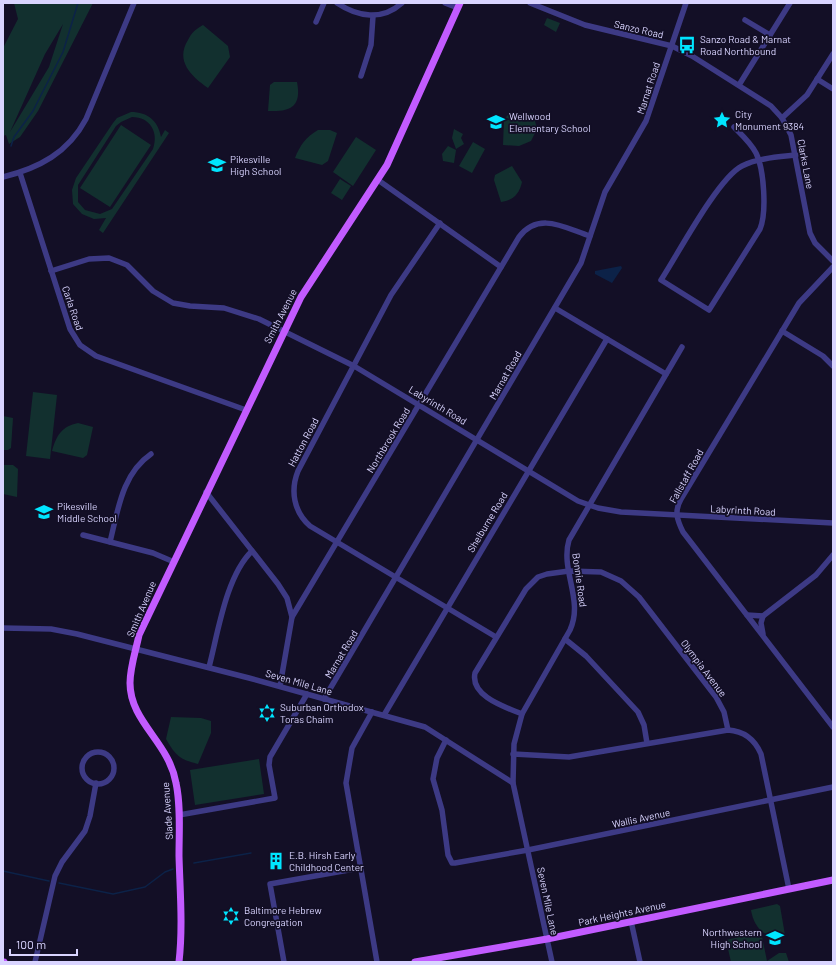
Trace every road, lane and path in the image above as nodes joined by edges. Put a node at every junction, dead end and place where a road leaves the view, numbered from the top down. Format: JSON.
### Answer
{"nodes":[{"id":1,"x":134,"y":3,"type":"edge"},
{"id":2,"x":324,"y":3,"type":"edge"},
{"id":3,"x":337,"y":3,"type":"edge"},
{"id":4,"x":402,"y":3,"type":"edge"},
{"id":5,"x":445,"y":3,"type":"edge"},
{"id":6,"x":530,"y":3,"type":"edge"},
{"id":7,"x":686,"y":3,"type":"edge"},
{"id":8,"x":790,"y":3,"type":"edge"},
{"id":9,"x":459,"y":6,"type":"edge"},
{"id":10,"x":373,"y":16,"type":"junction"},
{"id":11,"x":745,"y":20,"type":"dead end"},
{"id":12,"x":316,"y":22,"type":"dead end"},
{"id":13,"x":770,"y":35,"type":"junction"},
{"id":14,"x":672,"y":46,"type":"junction"},
{"id":15,"x":833,"y":54,"type":"edge"},
{"id":16,"x":361,"y":76,"type":"dead end"},
{"id":17,"x":817,"y":79,"type":"junction"},
{"id":18,"x":739,"y":85,"type":"junction"},
{"id":19,"x":833,"y":89,"type":"edge"},
{"id":20,"x":782,"y":118,"type":"junction"},
{"id":21,"x":734,"y":127,"type":"dead end"},
{"id":22,"x":796,"y":155,"type":"junction"},
{"id":23,"x":758,"y":161,"type":"junction"},
{"id":24,"x":20,"y":173,"type":"junction"},
{"id":25,"x":3,"y":177,"type":"edge"},
{"id":26,"x":378,"y":180,"type":"junction"},
{"id":27,"x":440,"y":223,"type":"junction"},
{"id":28,"x":590,"y":236,"type":"junction"},
{"id":29,"x":833,"y":261,"type":"edge"},
{"id":30,"x":501,"y":267,"type":"junction"},
{"id":31,"x":833,"y":267,"type":"edge"},
{"id":32,"x":51,"y":271,"type":"junction"},
{"id":33,"x":555,"y":308,"type":"junction"},
{"id":34,"x":284,"y":331,"type":"junction"},
{"id":35,"x":782,"y":331,"type":"junction"},
{"id":36,"x":607,"y":339,"type":"junction"},
{"id":37,"x":682,"y":347,"type":"dead end"},
{"id":38,"x":354,"y":366,"type":"junction"},
{"id":39,"x":833,"y":366,"type":"edge"},
{"id":40,"x":666,"y":374,"type":"junction"},
{"id":41,"x":419,"y":404,"type":"junction"},
{"id":42,"x":246,"y":410,"type":"junction"},
{"id":43,"x":478,"y":440,"type":"junction"},
{"id":44,"x":151,"y":454,"type":"dead end"},
{"id":45,"x":529,"y":470,"type":"junction"},
{"id":46,"x":206,"y":492,"type":"junction"},
{"id":47,"x":588,"y":505,"type":"junction"},
{"id":48,"x":676,"y":515,"type":"junction"},
{"id":49,"x":833,"y":523,"type":"edge"},
{"id":50,"x":83,"y":535,"type":"dead end"},
{"id":51,"x":110,"y":542,"type":"junction"},
{"id":52,"x":338,"y":542,"type":"junction"},
{"id":53,"x":252,"y":551,"type":"junction"},
{"id":54,"x":833,"y":555,"type":"edge"},
{"id":55,"x":174,"y":562,"type":"junction"},
{"id":56,"x":569,"y":572,"type":"junction"},
{"id":57,"x":396,"y":577,"type":"junction"},
{"id":58,"x":447,"y":608,"type":"junction"},
{"id":59,"x":747,"y":615,"type":"junction"},
{"id":60,"x":763,"y":616,"type":"junction"},
{"id":61,"x":292,"y":617,"type":"junction"},
{"id":62,"x":3,"y":628,"type":"edge"},
{"id":63,"x":763,"y":636,"type":"junction"},
{"id":64,"x":496,"y":637,"type":"junction"},
{"id":65,"x":565,"y":640,"type":"junction"},
{"id":66,"x":136,"y":648,"type":"junction"},
{"id":67,"x":209,"y":667,"type":"junction"},
{"id":68,"x":280,"y":686,"type":"junction"},
{"id":69,"x":306,"y":694,"type":"junction"},
{"id":70,"x":324,"y":699,"type":"junction"},
{"id":71,"x":372,"y":712,"type":"junction"},
{"id":72,"x":522,"y":714,"type":"junction"},
{"id":73,"x":384,"y":715,"type":"junction"},
{"id":74,"x":833,"y":727,"type":"edge"},
{"id":75,"x":728,"y":730,"type":"junction"},
{"id":76,"x":446,"y":740,"type":"junction"},
{"id":77,"x":647,"y":744,"type":"junction"},
{"id":78,"x":513,"y":754,"type":"junction"},
{"id":79,"x":513,"y":783,"type":"junction"},
{"id":80,"x":96,"y":784,"type":"junction"},
{"id":81,"x":833,"y":787,"type":"edge"},
{"id":82,"x":771,"y":800,"type":"junction"},
{"id":83,"x":179,"y":815,"type":"junction"},
{"id":84,"x":528,"y":850,"type":"junction"},
{"id":85,"x":360,"y":868,"type":"junction"},
{"id":86,"x":833,"y":880,"type":"edge"},
{"id":87,"x":789,"y":889,"type":"junction"},
{"id":88,"x":631,"y":921,"type":"junction"},
{"id":89,"x":547,"y":939,"type":"junction"},
{"id":90,"x":35,"y":962,"type":"edge"},
{"id":91,"x":179,"y":962,"type":"edge"},
{"id":92,"x":284,"y":962,"type":"edge"},
{"id":93,"x":377,"y":962,"type":"edge"},
{"id":94,"x":415,"y":962,"type":"edge"},
{"id":95,"x":552,"y":962,"type":"edge"},
{"id":96,"x":640,"y":962,"type":"edge"}],
"edges":[{"from":1,"to":24,"type":"street"},
{"from":2,"to":12,"type":"street"},
{"from":3,"to":10,"type":"street"},
{"from":4,"to":10,"type":"street"},
{"from":5,"to":9,"type":"street"},
{"from":6,"to":14,"type":"street","name":"Sanzo Road"},
{"from":7,"to":14,"type":"street","name":"Marnat Road"},
{"from":8,"to":13,"type":"street"},
{"from":9,"to":26,"type":"main road","name":"Smith Avenue"},
{"from":10,"to":16,"type":"street"},
{"from":11,"to":13,"type":"street"},
{"from":13,"to":18,"type":"street"},
{"from":14,"to":18,"type":"street","name":"Sanzo Road"},
{"from":14,"to":28,"type":"street","name":"Marnat Road"},
{"from":15,"to":17,"type":"street"},
{"from":17,"to":19,"type":"street"},
{"from":17,"to":20,"type":"street"},
{"from":18,"to":20,"type":"street","name":"Clarks Lane"},
{"from":20,"to":22,"type":"street","name":"Clarks Lane"},
{"from":21,"to":23,"type":"street"},
{"from":22,"to":23,"type":"street"},
{"from":22,"to":29,"type":"street","name":"Clarks Lane"},
{"from":23,"to":23,"type":"street"},
{"from":24,"to":25,"type":"street"},
{"from":24,"to":32,"type":"street","name":"Carla Road"},
{"from":26,"to":27,"type":"street"},
{"from":26,"to":34,"type":"main road","name":"Smith Avenue"},
{"from":27,"to":30,"type":"street"},
{"from":27,"to":38,"type":"street","name":"Hatton Road"},
{"from":28,"to":30,"type":"street","name":"Northbrook Road"},
{"from":28,"to":33,"type":"street","name":"Marnat Road"},
{"from":30,"to":41,"type":"street","name":"Northbrook Road"},
{"from":31,"to":35,"type":"street","name":"Fallstaff Road"},
{"from":32,"to":34,"type":"street","name":"Labyrinth Road"},
{"from":32,"to":42,"type":"street","name":"Carla Road"},
{"from":33,"to":36,"type":"street"},
{"from":33,"to":43,"type":"street","name":"Marnat Road"},
{"from":34,"to":38,"type":"street","name":"Labyrinth Road"},
{"from":34,"to":42,"type":"main road","name":"Smith Avenue"},
{"from":35,"to":39,"type":"street"},
{"from":35,"to":48,"type":"street","name":"Fallstaff Road"},
{"from":36,"to":40,"type":"street"},
{"from":36,"to":45,"type":"street","name":"Shelburne Road"},
{"from":37,"to":40,"type":"street","name":"Bonnie Road"},
{"from":38,"to":41,"type":"street","name":"Labyrinth Road"},
{"from":38,"to":52,"type":"street","name":"Hatton Road"},
{"from":40,"to":47,"type":"street","name":"Bonnie Road"},
{"from":41,"to":43,"type":"street","name":"Labyrinth Road"},
{"from":41,"to":52,"type":"street","name":"Northbrook Road"},
{"from":42,"to":46,"type":"main road","name":"Smith Avenue"},
{"from":43,"to":45,"type":"street","name":"Labyrinth Road"},
{"from":43,"to":57,"type":"street","name":"Marnat Road"},
{"from":44,"to":51,"type":"street"},
{"from":45,"to":47,"type":"street","name":"Labyrinth Road"},
{"from":45,"to":58,"type":"street","name":"Shelburne Road"},
{"from":46,"to":53,"type":"street"},
{"from":46,"to":55,"type":"main road","name":"Smith Avenue"},
{"from":47,"to":48,"type":"street","name":"Labyrinth Road"},
{"from":47,"to":56,"type":"street","name":"Bonnie Road"},
{"from":48,"to":49,"type":"street","name":"Labyrinth Road"},
{"from":48,"to":59,"type":"street","name":"Fallstaff Road"},
{"from":50,"to":51,"type":"street"},
{"from":51,"to":55,"type":"street"},
{"from":52,"to":57,"type":"street","name":"Hatton Road"},
{"from":52,"to":61,"type":"street","name":"Northbrook Road"},
{"from":53,"to":61,"type":"street"},
{"from":53,"to":67,"type":"street"},
{"from":54,"to":60,"type":"street"},
{"from":55,"to":66,"type":"main road","name":"Smith Avenue"},
{"from":56,"to":64,"type":"street","name":"Olympia Avenue"},
{"from":56,"to":65,"type":"street","name":"Bonnie Road"},
{"from":56,"to":75,"type":"street","name":"Olympia Avenue"},
{"from":57,"to":58,"type":"street","name":"Hatton Road"},
{"from":57,"to":70,"type":"street","name":"Marnat Road"},
{"from":58,"to":64,"type":"street","name":"Hatton Road"},
{"from":58,"to":73,"type":"street","name":"Shelburne Road"},
{"from":59,"to":60,"type":"street"},
{"from":59,"to":63,"type":"street","name":"Fallstaff Road"},
{"from":60,"to":63,"type":"street"},
{"from":61,"to":68,"type":"street","name":"Northbrook Road"},
{"from":62,"to":66,"type":"street","name":"Seven Mile Lane"},
{"from":63,"to":74,"type":"street","name":"Fallstaff Road"},
{"from":64,"to":72,"type":"street","name":"Olympia Avenue"},
{"from":65,"to":72,"type":"street","name":"Bonnie Road"},
{"from":65,"to":77,"type":"street"},
{"from":66,"to":67,"type":"street","name":"Seven Mile Lane"},
{"from":66,"to":83,"type":"main road","name":"Slade Avenue"},
{"from":67,"to":68,"type":"street","name":"Seven Mile Lane"},
{"from":68,"to":69,"type":"street","name":"Seven Mile Lane"},
{"from":69,"to":70,"type":"street","name":"Seven Mile Lane"},
{"from":69,"to":83,"type":"street"},
{"from":70,"to":71,"type":"street","name":"Seven Mile Lane"},
{"from":71,"to":73,"type":"street","name":"Seven Mile Lane"},
{"from":71,"to":85,"type":"street"},
{"from":72,"to":78,"type":"street","name":"Bonnie Road"},
{"from":73,"to":76,"type":"street","name":"Seven Mile Lane"},
{"from":75,"to":77,"type":"street"},
{"from":75,"to":82,"type":"street"},
{"from":76,"to":79,"type":"street","name":"Seven Mile Lane"},
{"from":76,"to":84,"type":"street","name":"Wallis Avenue"},
{"from":77,"to":78,"type":"street"},
{"from":78,"to":79,"type":"street","name":"Bonnie Road"},
{"from":79,"to":84,"type":"street","name":"Seven Mile Lane"},
{"from":80,"to":80,"type":"street"},
{"from":80,"to":90,"type":"street"},
{"from":81,"to":82,"type":"street","name":"Wallis Avenue"},
{"from":82,"to":84,"type":"street","name":"Wallis Avenue"},
{"from":82,"to":87,"type":"street"},
{"from":83,"to":91,"type":"main road","name":"Slade Avenue"},
{"from":84,"to":89,"type":"street","name":"Seven Mile Lane"},
{"from":85,"to":92,"type":"street"},
{"from":85,"to":93,"type":"street"},
{"from":86,"to":87,"type":"main road","name":"Park Heights Avenue"},
{"from":87,"to":88,"type":"main road","name":"Park Heights Avenue"},
{"from":88,"to":89,"type":"main road","name":"Park Heights Avenue"},
{"from":88,"to":96,"type":"street"},
{"from":89,"to":94,"type":"main road","name":"Park Heights Avenue"},
{"from":89,"to":95,"type":"street","name":"Seven Mile Lane"}]}
